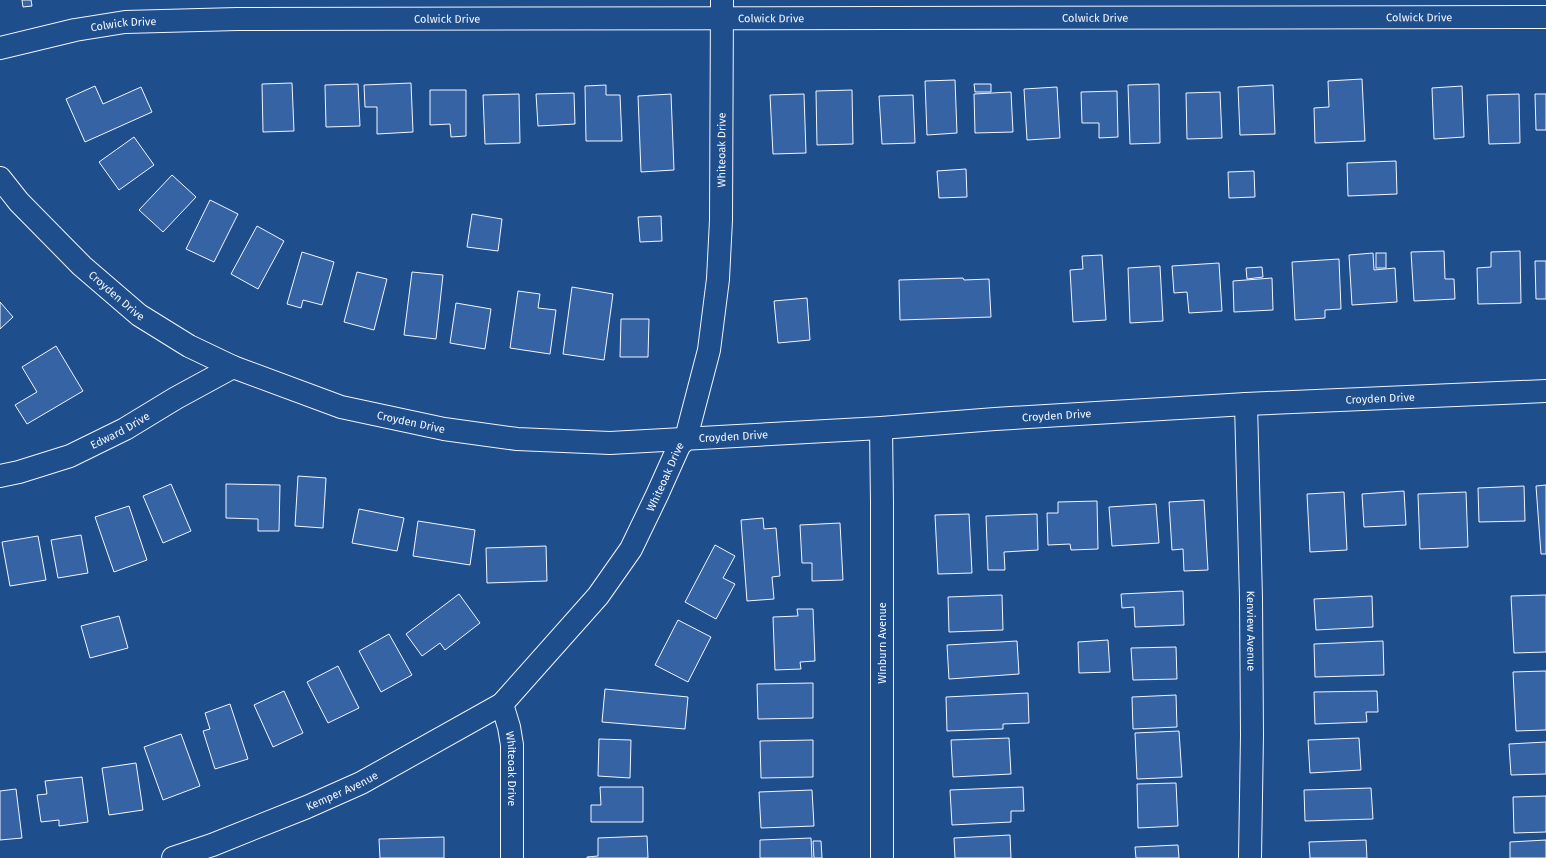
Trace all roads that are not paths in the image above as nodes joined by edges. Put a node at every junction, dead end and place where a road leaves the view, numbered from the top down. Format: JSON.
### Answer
{"nodes":[{"id":1,"x":722,"y":9,"type":"edge"},
{"id":2,"x":1546,"y":17,"type":"edge"},
{"id":3,"x":0,"y":48,"type":"edge"},
{"id":4,"x":0,"y":178,"type":"edge"},
{"id":5,"x":233,"y":367,"type":"junction"},
{"id":6,"x":1546,"y":391,"type":"edge"},
{"id":7,"x":1246,"y":404,"type":"junction"},
{"id":8,"x":881,"y":428,"type":"junction"},
{"id":9,"x":686,"y":438,"type":"junction"},
{"id":10,"x":0,"y":476,"type":"edge"},
{"id":11,"x":502,"y":704,"type":"junction"},
{"id":12,"x":174,"y":858,"type":"edge"},
{"id":13,"x":512,"y":858,"type":"edge"},
{"id":14,"x":882,"y":858,"type":"edge"},
{"id":15,"x":1250,"y":858,"type":"edge"}],
"edges":[{"from":1,"to":2,"type":"street","name":"Colwick Drive"},
{"from":1,"to":3,"type":"street","name":"Colwick Drive"},
{"from":1,"to":9,"type":"street","name":"Whiteoak Drive"},
{"from":4,"to":5,"type":"street","name":"Croyden Drive"},
{"from":5,"to":9,"type":"street","name":"Croyden Drive"},
{"from":5,"to":10,"type":"street","name":"Edward Drive"},
{"from":6,"to":7,"type":"street","name":"Croyden Drive"},
{"from":7,"to":8,"type":"street","name":"Croyden Drive"},
{"from":7,"to":15,"type":"street","name":"Kenview Avenue"},
{"from":8,"to":9,"type":"street","name":"Croyden Drive"},
{"from":8,"to":14,"type":"street","name":"Winburn Avenue"},
{"from":9,"to":11,"type":"street","name":"Whiteoak Drive"},
{"from":11,"to":12,"type":"street","name":"Kemper Avenue"},
{"from":11,"to":13,"type":"street","name":"Whiteoak Drive"}]}
